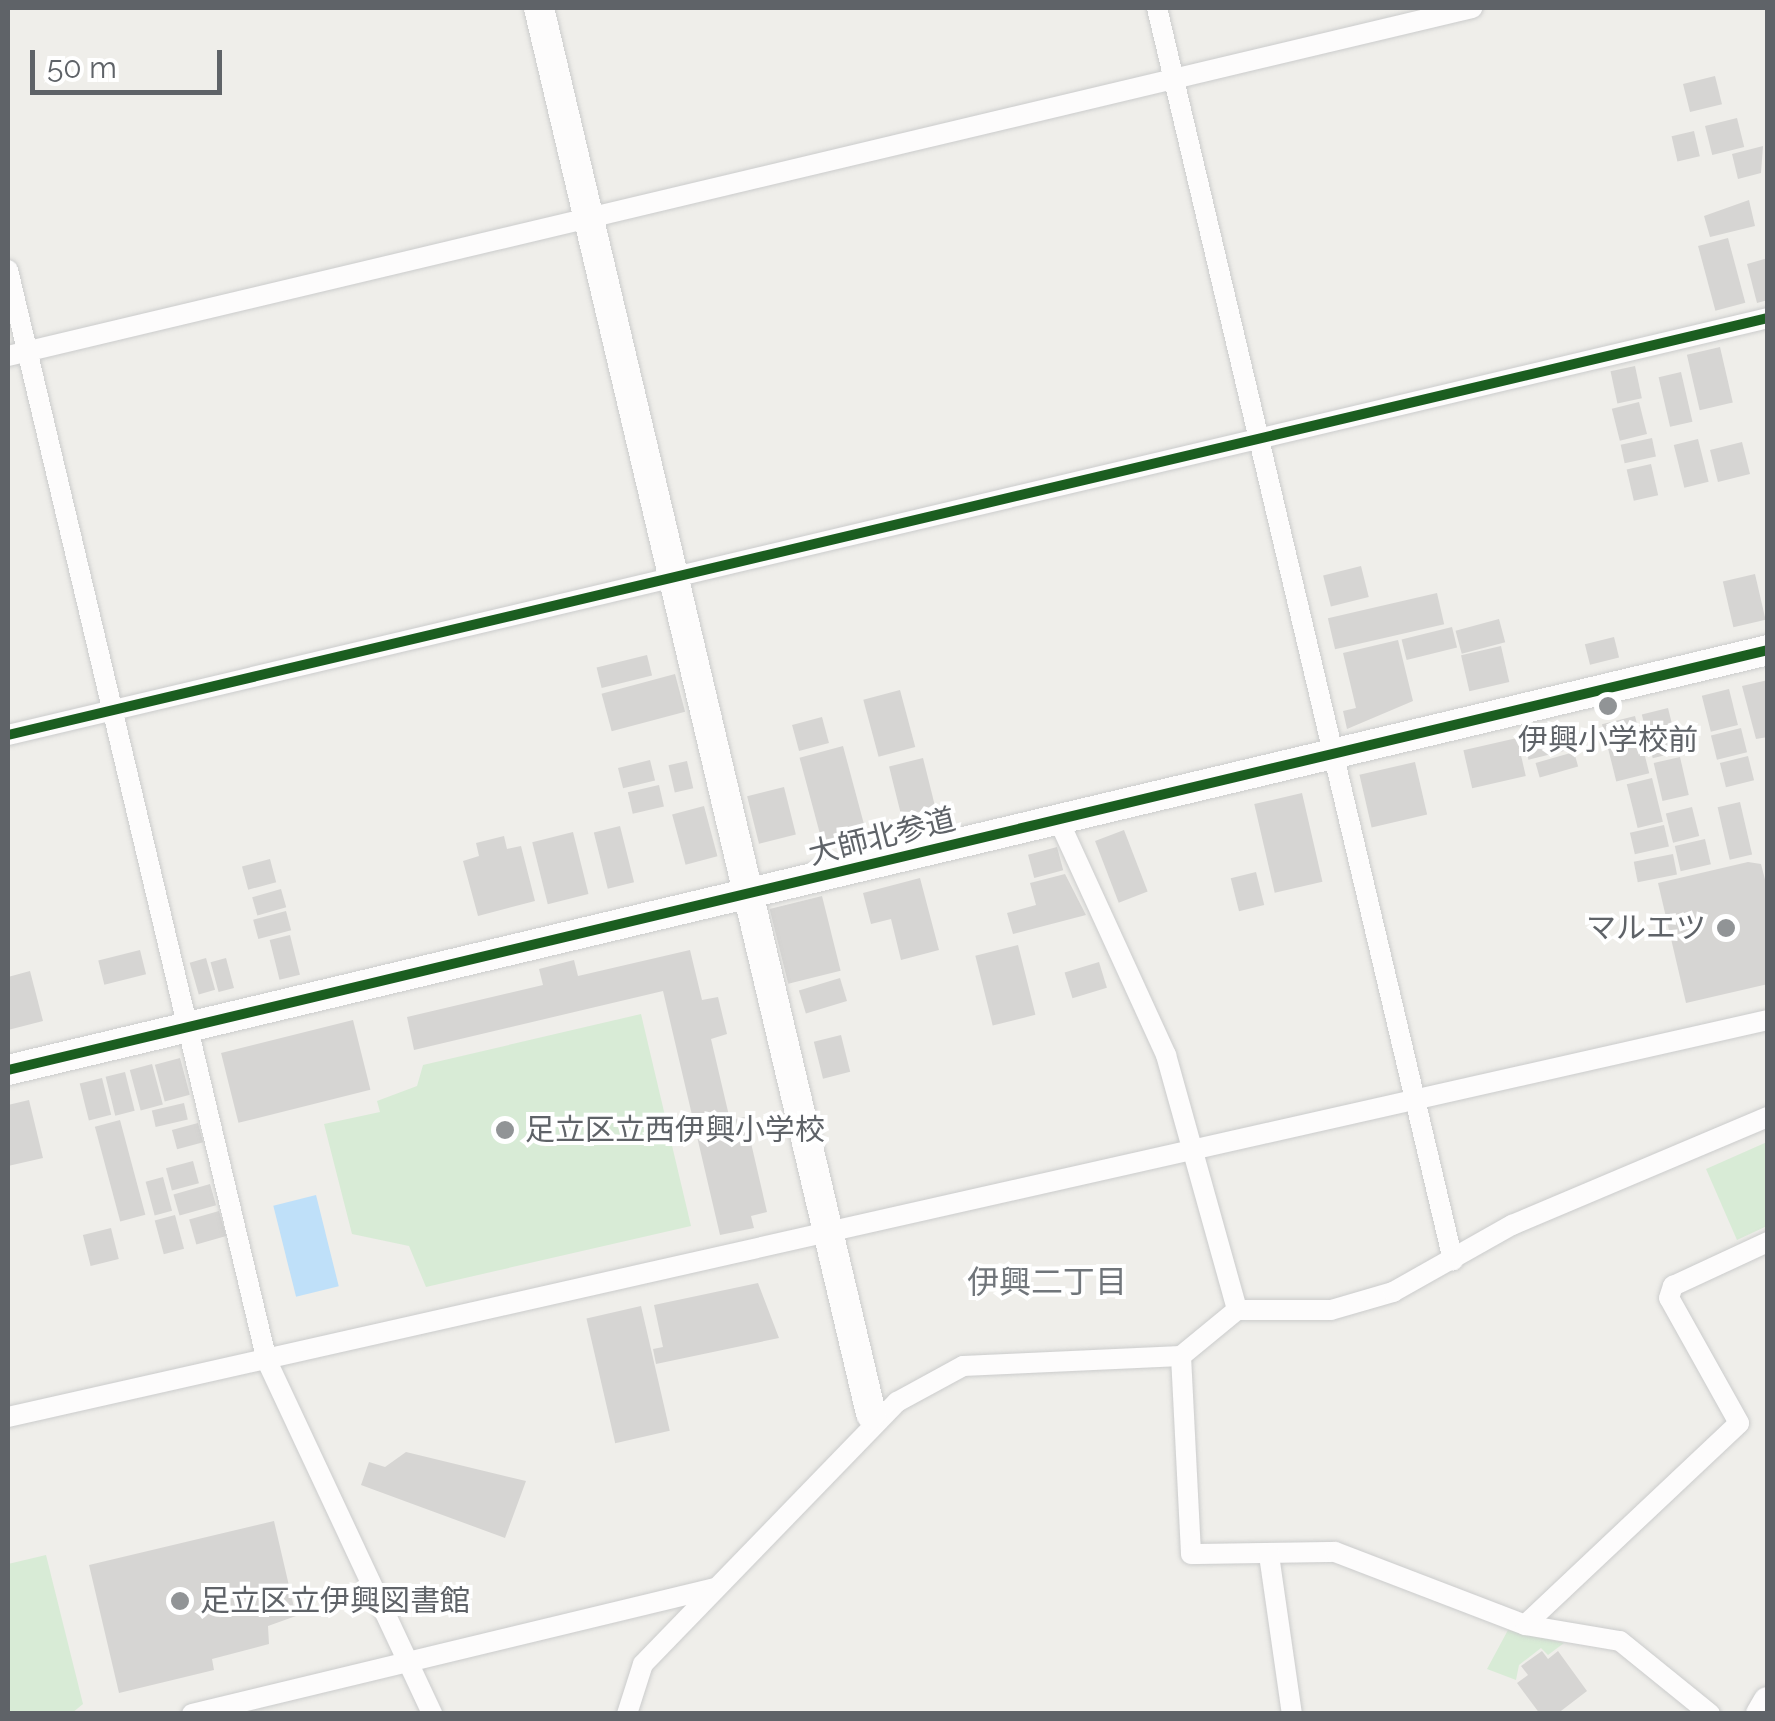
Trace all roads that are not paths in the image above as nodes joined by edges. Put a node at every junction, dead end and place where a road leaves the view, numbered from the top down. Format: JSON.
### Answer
{"nodes":[{"id":1,"x":540,"y":8,"type":"edge"},
{"id":2,"x":1157,"y":8,"type":"edge"},
{"id":3,"x":1467,"y":8,"type":"edge"},
{"id":4,"x":1174,"y":78,"type":"junction"},
{"id":5,"x":589,"y":216,"type":"junction"},
{"id":6,"x":8,"y":270,"type":"edge"},
{"id":7,"x":1768,"y":318,"type":"edge"},
{"id":8,"x":17,"y":354,"type":"edge"},
{"id":9,"x":1257,"y":436,"type":"junction"},
{"id":10,"x":675,"y":579,"type":"junction"},
{"id":11,"x":1768,"y":650,"type":"edge"},
{"id":12,"x":114,"y":711,"type":"junction"},
{"id":13,"x":8,"y":735,"type":"edge"},
{"id":14,"x":1334,"y":753,"type":"junction"},
{"id":15,"x":1058,"y":819,"type":"junction"},
{"id":16,"x":750,"y":895,"type":"junction"},
{"id":17,"x":1768,"y":1020,"type":"edge"},
{"id":18,"x":188,"y":1028,"type":"junction"},
{"id":19,"x":8,"y":1070,"type":"edge"},
{"id":20,"x":1414,"y":1101,"type":"junction"},
{"id":21,"x":1768,"y":1117,"type":"edge"},
{"id":22,"x":1193,"y":1150,"type":"junction"},
{"id":23,"x":827,"y":1234,"type":"junction"},
{"id":24,"x":1768,"y":1242,"type":"edge"},
{"id":25,"x":1453,"y":1260,"type":"junction"},
{"id":26,"x":1237,"y":1310,"type":"junction"},
{"id":27,"x":1181,"y":1356,"type":"junction"},
{"id":28,"x":267,"y":1361,"type":"junction"},
{"id":29,"x":8,"y":1417,"type":"edge"},
{"id":30,"x":873,"y":1420,"type":"junction"},
{"id":31,"x":1269,"y":1555,"type":"junction"},
{"id":32,"x":716,"y":1588,"type":"junction"},
{"id":33,"x":1525,"y":1625,"type":"junction"},
{"id":34,"x":410,"y":1664,"type":"junction"},
{"id":35,"x":1768,"y":1702,"type":"edge"},
{"id":36,"x":621,"y":1711,"type":"edge"},
{"id":37,"x":192,"y":1714,"type":"edge"},
{"id":38,"x":432,"y":1714,"type":"edge"},
{"id":39,"x":1292,"y":1714,"type":"edge"},
{"id":40,"x":1710,"y":1714,"type":"edge"},
{"id":41,"x":1761,"y":1714,"type":"edge"}],
"edges":[{"from":1,"to":5,"type":"street"},
{"from":2,"to":4,"type":"street"},
{"from":3,"to":4,"type":"street"},
{"from":4,"to":5,"type":"street"},
{"from":4,"to":9,"type":"street"},
{"from":5,"to":8,"type":"street"},
{"from":5,"to":10,"type":"street"},
{"from":6,"to":8,"type":"street"},
{"from":7,"to":9,"type":"street"},
{"from":8,"to":12,"type":"street"},
{"from":9,"to":10,"type":"street"},
{"from":9,"to":14,"type":"street"},
{"from":10,"to":12,"type":"street"},
{"from":10,"to":16,"type":"street"},
{"from":11,"to":14,"type":"street","name":"大師北参道"},
{"from":12,"to":13,"type":"street"},
{"from":12,"to":18,"type":"street"},
{"from":14,"to":15,"type":"street","name":"大師北参道"},
{"from":14,"to":20,"type":"street"},
{"from":15,"to":16,"type":"street","name":"大師北参道"},
{"from":15,"to":22,"type":"street"},
{"from":16,"to":18,"type":"street","name":"大師北参道"},
{"from":16,"to":23,"type":"street"},
{"from":17,"to":20,"type":"street"},
{"from":18,"to":19,"type":"street","name":"大師北参道"},
{"from":18,"to":28,"type":"street"},
{"from":20,"to":22,"type":"street"},
{"from":20,"to":25,"type":"street"},
{"from":21,"to":25,"type":"street"},
{"from":22,"to":23,"type":"street"},
{"from":22,"to":26,"type":"street"},
{"from":23,"to":28,"type":"street"},
{"from":23,"to":30,"type":"street"},
{"from":24,"to":33,"type":"street"},
{"from":25,"to":26,"type":"street"},
{"from":26,"to":27,"type":"street"},
{"from":27,"to":30,"type":"street"},
{"from":27,"to":31,"type":"street"},
{"from":28,"to":29,"type":"street"},
{"from":28,"to":34,"type":"street"},
{"from":30,"to":32,"type":"street"},
{"from":31,"to":33,"type":"street"},
{"from":31,"to":39,"type":"street"},
{"from":32,"to":34,"type":"street"},
{"from":32,"to":36,"type":"street"},
{"from":33,"to":40,"type":"street"},
{"from":34,"to":37,"type":"street"},
{"from":34,"to":38,"type":"street"},
{"from":35,"to":41,"type":"street"}]}
